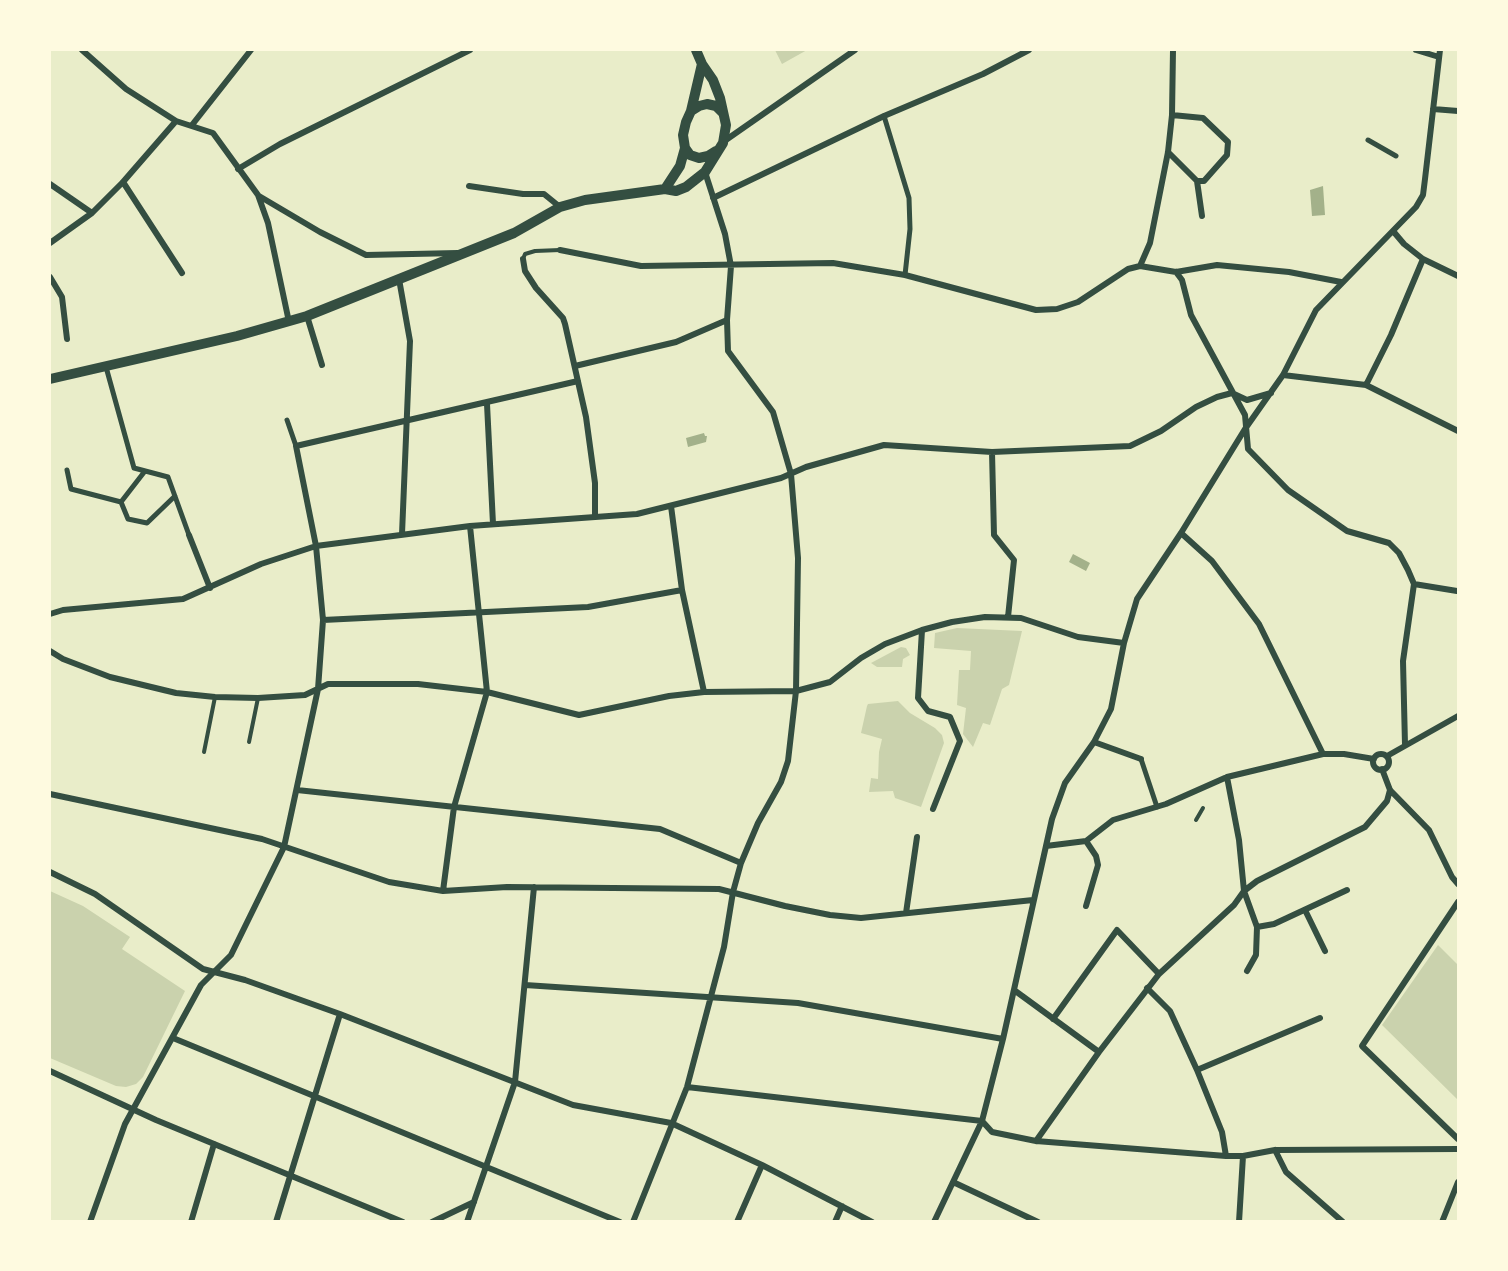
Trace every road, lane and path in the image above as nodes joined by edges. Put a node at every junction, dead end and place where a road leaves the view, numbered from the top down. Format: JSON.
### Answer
{"nodes":[{"id":1,"x":82,"y":50,"type":"edge"},
{"id":2,"x":251,"y":50,"type":"edge"},
{"id":3,"x":470,"y":50,"type":"edge"},
{"id":4,"x":696,"y":50,"type":"edge"},
{"id":5,"x":855,"y":50,"type":"edge"},
{"id":6,"x":1029,"y":50,"type":"edge"},
{"id":7,"x":1173,"y":50,"type":"edge"},
{"id":8,"x":1416,"y":50,"type":"edge"},
{"id":9,"x":1440,"y":50,"type":"edge"},
{"id":10,"x":1439,"y":57,"type":"junction"},
{"id":11,"x":702,"y":64,"type":"junction"},
{"id":12,"x":1433,"y":109,"type":"junction"},
{"id":13,"x":692,"y":111,"type":"junction"},
{"id":14,"x":1458,"y":111,"type":"edge"},
{"id":15,"x":723,"y":113,"type":"junction"},
{"id":16,"x":1172,"y":115,"type":"junction"},
{"id":17,"x":884,"y":116,"type":"junction"},
{"id":18,"x":176,"y":121,"type":"junction"},
{"id":19,"x":192,"y":125,"type":"junction"},
{"id":20,"x":1368,"y":140,"type":"dead end"},
{"id":21,"x":720,"y":147,"type":"junction"},
{"id":22,"x":685,"y":148,"type":"junction"},
{"id":23,"x":1168,"y":152,"type":"junction"},
{"id":24,"x":1396,"y":156,"type":"dead end"},
{"id":25,"x":238,"y":169,"type":"junction"},
{"id":26,"x":705,"y":172,"type":"junction"},
{"id":27,"x":1197,"y":181,"type":"junction"},
{"id":28,"x":123,"y":182,"type":"junction"},
{"id":29,"x":50,"y":184,"type":"edge"},
{"id":30,"x":469,"y":186,"type":"dead end"},
{"id":31,"x":665,"y":189,"type":"junction"},
{"id":32,"x":258,"y":195,"type":"junction"},
{"id":33,"x":713,"y":198,"type":"junction"},
{"id":34,"x":560,"y":207,"type":"junction"},
{"id":35,"x":92,"y":213,"type":"junction"},
{"id":36,"x":1202,"y":216,"type":"dead end"},
{"id":37,"x":1393,"y":231,"type":"junction"},
{"id":38,"x":50,"y":243,"type":"edge"},
{"id":39,"x":560,"y":250,"type":"joint"},
{"id":40,"x":465,"y":253,"type":"junction"},
{"id":41,"x":523,"y":259,"type":"joint"},
{"id":42,"x":1423,"y":259,"type":"junction"},
{"id":43,"x":731,"y":266,"type":"junction"},
{"id":44,"x":1140,"y":266,"type":"junction"},
{"id":45,"x":1176,"y":272,"type":"junction"},
{"id":46,"x":182,"y":273,"type":"dead end"},
{"id":47,"x":904,"y":275,"type":"junction"},
{"id":48,"x":1458,"y":276,"type":"edge"},
{"id":49,"x":50,"y":277,"type":"edge"},
{"id":50,"x":399,"y":279,"type":"junction"},
{"id":51,"x":1341,"y":282,"type":"junction"},
{"id":52,"x":307,"y":316,"type":"junction"},
{"id":53,"x":727,"y":320,"type":"junction"},
{"id":54,"x":289,"y":322,"type":"junction"},
{"id":55,"x":67,"y":339,"type":"dead end"},
{"id":56,"x":322,"y":365,"type":"dead end"},
{"id":57,"x":105,"y":366,"type":"junction"},
{"id":58,"x":575,"y":366,"type":"junction"},
{"id":59,"x":1283,"y":375,"type":"junction"},
{"id":60,"x":50,"y":379,"type":"edge"},
{"id":61,"x":578,"y":381,"type":"junction"},
{"id":62,"x":1366,"y":385,"type":"junction"},
{"id":63,"x":1232,"y":393,"type":"junction"},
{"id":64,"x":1272,"y":393,"type":"junction"},
{"id":65,"x":487,"y":404,"type":"junction"},
{"id":66,"x":287,"y":420,"type":"dead end"},
{"id":67,"x":407,"y":420,"type":"junction"},
{"id":68,"x":1245,"y":429,"type":"junction"},
{"id":69,"x":1458,"y":431,"type":"edge"},
{"id":70,"x":296,"y":446,"type":"junction"},
{"id":71,"x":992,"y":452,"type":"junction"},
{"id":72,"x":67,"y":470,"type":"dead end"},
{"id":73,"x":144,"y":471,"type":"junction"},
{"id":74,"x":791,"y":474,"type":"junction"},
{"id":75,"x":175,"y":496,"type":"junction"},
{"id":76,"x":121,"y":502,"type":"junction"},
{"id":77,"x":671,"y":506,"type":"junction"},
{"id":78,"x":595,"y":517,"type":"junction"},
{"id":79,"x":493,"y":524,"type":"junction"},
{"id":80,"x":470,"y":526,"type":"junction"},
{"id":81,"x":1181,"y":533,"type":"junction"},
{"id":82,"x":402,"y":534,"type":"junction"},
{"id":83,"x":189,"y":535,"type":"joint"},
{"id":84,"x":316,"y":546,"type":"junction"},
{"id":85,"x":1414,"y":584,"type":"junction"},
{"id":86,"x":210,"y":588,"type":"junction"},
{"id":87,"x":682,"y":590,"type":"junction"},
{"id":88,"x":1457,"y":591,"type":"dead end"},
{"id":89,"x":480,"y":613,"type":"junction"},
{"id":90,"x":50,"y":615,"type":"edge"},
{"id":91,"x":1008,"y":617,"type":"junction"},
{"id":92,"x":323,"y":620,"type":"junction"},
{"id":93,"x":922,"y":630,"type":"junction"},
{"id":94,"x":1124,"y":643,"type":"junction"},
{"id":95,"x":50,"y":651,"type":"edge"},
{"id":96,"x":318,"y":689,"type":"junction"},
{"id":97,"x":796,"y":691,"type":"junction"},
{"id":98,"x":487,"y":692,"type":"junction"},
{"id":99,"x":704,"y":692,"type":"junction"},
{"id":100,"x":215,"y":697,"type":"junction"},
{"id":101,"x":258,"y":698,"type":"junction"},
{"id":102,"x":1458,"y":716,"type":"edge"},
{"id":103,"x":249,"y":742,"type":"dead end"},
{"id":104,"x":1094,"y":742,"type":"junction"},
{"id":105,"x":1405,"y":745,"type":"junction"},
{"id":106,"x":204,"y":752,"type":"dead end"},
{"id":107,"x":1323,"y":754,"type":"junction"},
{"id":108,"x":1387,"y":756,"type":"junction"},
{"id":109,"x":1141,"y":759,"type":"joint"},
{"id":110,"x":1374,"y":759,"type":"junction"},
{"id":111,"x":1382,"y":770,"type":"junction"},
{"id":112,"x":1227,"y":777,"type":"junction"},
{"id":113,"x":1229,"y":789,"type":"junction"},
{"id":114,"x":297,"y":790,"type":"junction"},
{"id":115,"x":1390,"y":790,"type":"junction"},
{"id":116,"x":1223,"y":793,"type":"dead end"},
{"id":117,"x":50,"y":794,"type":"edge"},
{"id":118,"x":454,"y":807,"type":"junction"},
{"id":119,"x":1157,"y":807,"type":"junction"},
{"id":120,"x":1203,"y":808,"type":"dead end"},
{"id":121,"x":933,"y":809,"type":"dead end"},
{"id":122,"x":1196,"y":820,"type":"dead end"},
{"id":123,"x":917,"y":837,"type":"dead end"},
{"id":124,"x":1086,"y":841,"type":"junction"},
{"id":125,"x":1046,"y":846,"type":"junction"},
{"id":126,"x":284,"y":847,"type":"junction"},
{"id":127,"x":741,"y":863,"type":"junction"},
{"id":128,"x":50,"y":872,"type":"edge"},
{"id":129,"x":1458,"y":884,"type":"edge"},
{"id":130,"x":534,"y":886,"type":"junction"},
{"id":131,"x":1347,"y":890,"type":"dead end"},
{"id":132,"x":443,"y":891,"type":"junction"},
{"id":133,"x":1244,"y":891,"type":"junction"},
{"id":134,"x":733,"y":892,"type":"junction"},
{"id":135,"x":1033,"y":900,"type":"junction"},
{"id":136,"x":1458,"y":902,"type":"edge"},
{"id":137,"x":1086,"y":906,"type":"dead end"},
{"id":138,"x":1305,"y":910,"type":"junction"},
{"id":139,"x":906,"y":913,"type":"junction"},
{"id":140,"x":1257,"y":927,"type":"junction"},
{"id":141,"x":1324,"y":951,"type":"dead end"},
{"id":142,"x":1247,"y":970,"type":"dead end"},
{"id":143,"x":217,"y":971,"type":"junction"},
{"id":144,"x":1160,"y":974,"type":"junction"},
{"id":145,"x":525,"y":985,"type":"junction"},
{"id":146,"x":1147,"y":988,"type":"junction"},
{"id":147,"x":1014,"y":990,"type":"junction"},
{"id":148,"x":712,"y":996,"type":"junction"},
{"id":149,"x":340,"y":1014,"type":"junction"},
{"id":150,"x":1320,"y":1018,"type":"dead end"},
{"id":151,"x":1053,"y":1019,"type":"junction"},
{"id":152,"x":173,"y":1038,"type":"junction"},
{"id":153,"x":1003,"y":1039,"type":"junction"},
{"id":154,"x":1099,"y":1052,"type":"junction"},
{"id":155,"x":1197,"y":1070,"type":"junction"},
{"id":156,"x":50,"y":1071,"type":"edge"},
{"id":157,"x":515,"y":1082,"type":"junction"},
{"id":158,"x":687,"y":1087,"type":"junction"},
{"id":159,"x":314,"y":1097,"type":"junction"},
{"id":160,"x":135,"y":1109,"type":"junction"},
{"id":161,"x":982,"y":1121,"type":"junction"},
{"id":162,"x":671,"y":1123,"type":"junction"},
{"id":163,"x":1458,"y":1139,"type":"edge"},
{"id":164,"x":1036,"y":1141,"type":"junction"},
{"id":165,"x":214,"y":1144,"type":"junction"},
{"id":166,"x":1458,"y":1149,"type":"edge"},
{"id":167,"x":1275,"y":1150,"type":"junction"},
{"id":168,"x":1226,"y":1156,"type":"junction"},
{"id":169,"x":1243,"y":1156,"type":"junction"},
{"id":170,"x":762,"y":1165,"type":"junction"},
{"id":171,"x":486,"y":1166,"type":"junction"},
{"id":172,"x":291,"y":1175,"type":"junction"},
{"id":173,"x":953,"y":1182,"type":"junction"},
{"id":174,"x":1458,"y":1186,"type":"edge"},
{"id":175,"x":474,"y":1202,"type":"junction"},
{"id":176,"x":842,"y":1206,"type":"junction"},
{"id":177,"x":90,"y":1221,"type":"edge"},
{"id":178,"x":191,"y":1221,"type":"edge"},
{"id":179,"x":276,"y":1221,"type":"edge"},
{"id":180,"x":403,"y":1221,"type":"edge"},
{"id":181,"x":432,"y":1221,"type":"edge"},
{"id":182,"x":467,"y":1221,"type":"edge"},
{"id":183,"x":620,"y":1221,"type":"edge"},
{"id":184,"x":633,"y":1221,"type":"edge"},
{"id":185,"x":737,"y":1221,"type":"edge"},
{"id":186,"x":835,"y":1221,"type":"edge"},
{"id":187,"x":872,"y":1221,"type":"edge"},
{"id":188,"x":934,"y":1221,"type":"edge"},
{"id":189,"x":1038,"y":1221,"type":"edge"},
{"id":190,"x":1239,"y":1221,"type":"edge"},
{"id":191,"x":1343,"y":1221,"type":"edge"},
{"id":192,"x":1442,"y":1221,"type":"edge"}],
"edges":[{"from":1,"to":18,"type":"street"},
{"from":2,"to":19,"type":"street"},
{"from":3,"to":25,"type":"street"},
{"from":4,"to":11,"type":"street"},
{"from":5,"to":21,"type":"street"},
{"from":6,"to":17,"type":"street"},
{"from":7,"to":16,"type":"street"},
{"from":8,"to":10,"type":"street"},
{"from":9,"to":10,"type":"street"},
{"from":10,"to":12,"type":"street"},
{"from":11,"to":13,"type":"street"},
{"from":11,"to":15,"type":"street"},
{"from":12,"to":14,"type":"street"},
{"from":12,"to":37,"type":"street"},
{"from":13,"to":15,"type":"street"},
{"from":13,"to":22,"type":"street"},
{"from":15,"to":21,"type":"street"},
{"from":16,"to":23,"type":"street"},
{"from":16,"to":27,"type":"street"},
{"from":17,"to":33,"type":"street"},
{"from":17,"to":47,"type":"street"},
{"from":18,"to":19,"type":"street"},
{"from":18,"to":28,"type":"street"},
{"from":19,"to":25,"type":"street"},
{"from":20,"to":24,"type":"street"},
{"from":21,"to":22,"type":"street"},
{"from":21,"to":26,"type":"street"},
{"from":22,"to":31,"type":"street"},
{"from":23,"to":27,"type":"street"},
{"from":23,"to":44,"type":"street"},
{"from":25,"to":32,"type":"street"},
{"from":26,"to":31,"type":"street"},
{"from":26,"to":33,"type":"street"},
{"from":27,"to":36,"type":"street"},
{"from":28,"to":35,"type":"street"},
{"from":28,"to":46,"type":"street"},
{"from":29,"to":35,"type":"street"},
{"from":30,"to":34,"type":"street"},
{"from":31,"to":34,"type":"street"},
{"from":32,"to":40,"type":"street"},
{"from":32,"to":54,"type":"street"},
{"from":33,"to":43,"type":"street"},
{"from":34,"to":40,"type":"street"},
{"from":35,"to":38,"type":"street"},
{"from":37,"to":42,"type":"street"},
{"from":37,"to":51,"type":"street"},
{"from":39,"to":41,"type":"lane"},
{"from":39,"to":43,"type":"street"},
{"from":40,"to":50,"type":"street"},
{"from":41,"to":58,"type":"street"},
{"from":42,"to":48,"type":"street"},
{"from":42,"to":62,"type":"street"},
{"from":43,"to":47,"type":"street"},
{"from":43,"to":53,"type":"street"},
{"from":44,"to":45,"type":"street"},
{"from":44,"to":47,"type":"street"},
{"from":45,"to":51,"type":"street"},
{"from":45,"to":63,"type":"street"},
{"from":49,"to":55,"type":"street"},
{"from":50,"to":52,"type":"street"},
{"from":50,"to":67,"type":"street"},
{"from":51,"to":59,"type":"street"},
{"from":52,"to":54,"type":"street"},
{"from":52,"to":56,"type":"street"},
{"from":53,"to":58,"type":"street"},
{"from":53,"to":74,"type":"street"},
{"from":54,"to":57,"type":"street"},
{"from":57,"to":60,"type":"street"},
{"from":57,"to":73,"type":"street"},
{"from":58,"to":61,"type":"street"},
{"from":59,"to":62,"type":"street"},
{"from":59,"to":64,"type":"street"},
{"from":61,"to":65,"type":"street"},
{"from":61,"to":78,"type":"street"},
{"from":62,"to":69,"type":"street"},
{"from":63,"to":64,"type":"street"},
{"from":63,"to":68,"type":"street"},
{"from":63,"to":71,"type":"street"},
{"from":64,"to":68,"type":"street"},
{"from":65,"to":67,"type":"street"},
{"from":65,"to":79,"type":"street"},
{"from":66,"to":70,"type":"street"},
{"from":67,"to":70,"type":"street"},
{"from":67,"to":82,"type":"street"},
{"from":68,"to":81,"type":"street"},
{"from":68,"to":85,"type":"street"},
{"from":70,"to":84,"type":"street"},
{"from":71,"to":74,"type":"street"},
{"from":71,"to":91,"type":"street"},
{"from":72,"to":76,"type":"street"},
{"from":73,"to":75,"type":"street"},
{"from":73,"to":76,"type":"street"},
{"from":74,"to":77,"type":"street"},
{"from":74,"to":97,"type":"street"},
{"from":75,"to":76,"type":"street"},
{"from":75,"to":83,"type":"street"},
{"from":77,"to":78,"type":"street"},
{"from":77,"to":87,"type":"street"},
{"from":78,"to":79,"type":"street"},
{"from":79,"to":80,"type":"street"},
{"from":80,"to":82,"type":"street"},
{"from":80,"to":89,"type":"street"},
{"from":81,"to":94,"type":"street"},
{"from":81,"to":107,"type":"street"},
{"from":82,"to":84,"type":"street"},
{"from":83,"to":86,"type":"street"},
{"from":84,"to":86,"type":"street"},
{"from":84,"to":92,"type":"street"},
{"from":85,"to":88,"type":"street"},
{"from":85,"to":105,"type":"street"},
{"from":86,"to":90,"type":"street"},
{"from":87,"to":89,"type":"street"},
{"from":87,"to":99,"type":"street"},
{"from":89,"to":92,"type":"street"},
{"from":89,"to":98,"type":"street"},
{"from":91,"to":93,"type":"street"},
{"from":91,"to":94,"type":"street"},
{"from":92,"to":96,"type":"street"},
{"from":93,"to":97,"type":"street"},
{"from":93,"to":121,"type":"street"},
{"from":94,"to":104,"type":"street"},
{"from":95,"to":100,"type":"street"},
{"from":96,"to":98,"type":"street"},
{"from":96,"to":101,"type":"street"},
{"from":96,"to":114,"type":"street"},
{"from":97,"to":99,"type":"street"},
{"from":97,"to":127,"type":"street"},
{"from":98,"to":99,"type":"street"},
{"from":98,"to":118,"type":"street"},
{"from":100,"to":101,"type":"street"},
{"from":100,"to":106,"type":"lane"},
{"from":101,"to":103,"type":"lane"},
{"from":102,"to":105,"type":"street"},
{"from":104,"to":109,"type":"street"},
{"from":104,"to":125,"type":"street"},
{"from":105,"to":108,"type":"street"},
{"from":107,"to":110,"type":"street"},
{"from":107,"to":112,"type":"street"},
{"from":108,"to":110,"type":"street"},
{"from":108,"to":111,"type":"street"},
{"from":109,"to":119,"type":"street"},
{"from":110,"to":111,"type":"street"},
{"from":111,"to":115,"type":"street"},
{"from":112,"to":113,"type":"street"},
{"from":112,"to":119,"type":"street"},
{"from":113,"to":116,"type":"lane"},
{"from":113,"to":133,"type":"street"},
{"from":114,"to":118,"type":"street"},
{"from":114,"to":126,"type":"street"},
{"from":115,"to":129,"type":"street"},
{"from":115,"to":133,"type":"street"},
{"from":117,"to":126,"type":"street"},
{"from":118,"to":127,"type":"street"},
{"from":118,"to":132,"type":"street"},
{"from":119,"to":124,"type":"street"},
{"from":120,"to":122,"type":"lane"},
{"from":123,"to":139,"type":"street"},
{"from":124,"to":125,"type":"street"},
{"from":124,"to":137,"type":"street"},
{"from":125,"to":135,"type":"street"},
{"from":126,"to":132,"type":"street"},
{"from":126,"to":143,"type":"street"},
{"from":127,"to":134,"type":"street"},
{"from":128,"to":143,"type":"street"},
{"from":130,"to":132,"type":"street"},
{"from":130,"to":134,"type":"street"},
{"from":130,"to":145,"type":"street"},
{"from":131,"to":138,"type":"street"},
{"from":133,"to":140,"type":"street"},
{"from":133,"to":144,"type":"street"},
{"from":134,"to":139,"type":"street"},
{"from":134,"to":148,"type":"street"},
{"from":135,"to":139,"type":"street"},
{"from":135,"to":147,"type":"street"},
{"from":136,"to":163,"type":"street"},
{"from":138,"to":140,"type":"street"},
{"from":138,"to":141,"type":"street"},
{"from":140,"to":142,"type":"street"},
{"from":143,"to":149,"type":"street"},
{"from":143,"to":152,"type":"street"},
{"from":144,"to":146,"type":"street"},
{"from":144,"to":151,"type":"street"},
{"from":145,"to":148,"type":"street"},
{"from":145,"to":157,"type":"street"},
{"from":146,"to":154,"type":"street"},
{"from":146,"to":155,"type":"street"},
{"from":147,"to":151,"type":"street"},
{"from":147,"to":153,"type":"street"},
{"from":148,"to":153,"type":"street"},
{"from":148,"to":158,"type":"street"},
{"from":149,"to":157,"type":"street"},
{"from":149,"to":159,"type":"street"},
{"from":150,"to":155,"type":"street"},
{"from":151,"to":154,"type":"street"},
{"from":152,"to":159,"type":"street"},
{"from":152,"to":160,"type":"street"},
{"from":153,"to":161,"type":"street"},
{"from":154,"to":164,"type":"street"},
{"from":155,"to":168,"type":"street"},
{"from":156,"to":160,"type":"street"},
{"from":157,"to":162,"type":"street"},
{"from":157,"to":171,"type":"street"},
{"from":158,"to":161,"type":"street"},
{"from":158,"to":162,"type":"street"},
{"from":159,"to":171,"type":"street"},
{"from":159,"to":172,"type":"street"},
{"from":160,"to":165,"type":"street"},
{"from":160,"to":177,"type":"street"},
{"from":161,"to":164,"type":"street"},
{"from":161,"to":173,"type":"street"},
{"from":162,"to":170,"type":"street"},
{"from":162,"to":184,"type":"street"},
{"from":164,"to":168,"type":"street"},
{"from":165,"to":172,"type":"street"},
{"from":165,"to":178,"type":"street"},
{"from":166,"to":167,"type":"street"},
{"from":167,"to":169,"type":"street"},
{"from":167,"to":191,"type":"street"},
{"from":168,"to":169,"type":"street"},
{"from":169,"to":190,"type":"street"},
{"from":170,"to":176,"type":"street"},
{"from":170,"to":185,"type":"street"},
{"from":171,"to":175,"type":"street"},
{"from":171,"to":183,"type":"street"},
{"from":172,"to":179,"type":"street"},
{"from":172,"to":180,"type":"street"},
{"from":173,"to":188,"type":"street"},
{"from":173,"to":189,"type":"street"},
{"from":174,"to":192,"type":"street"},
{"from":175,"to":181,"type":"street"},
{"from":175,"to":182,"type":"street"},
{"from":176,"to":186,"type":"street"},
{"from":176,"to":187,"type":"street"}]}
